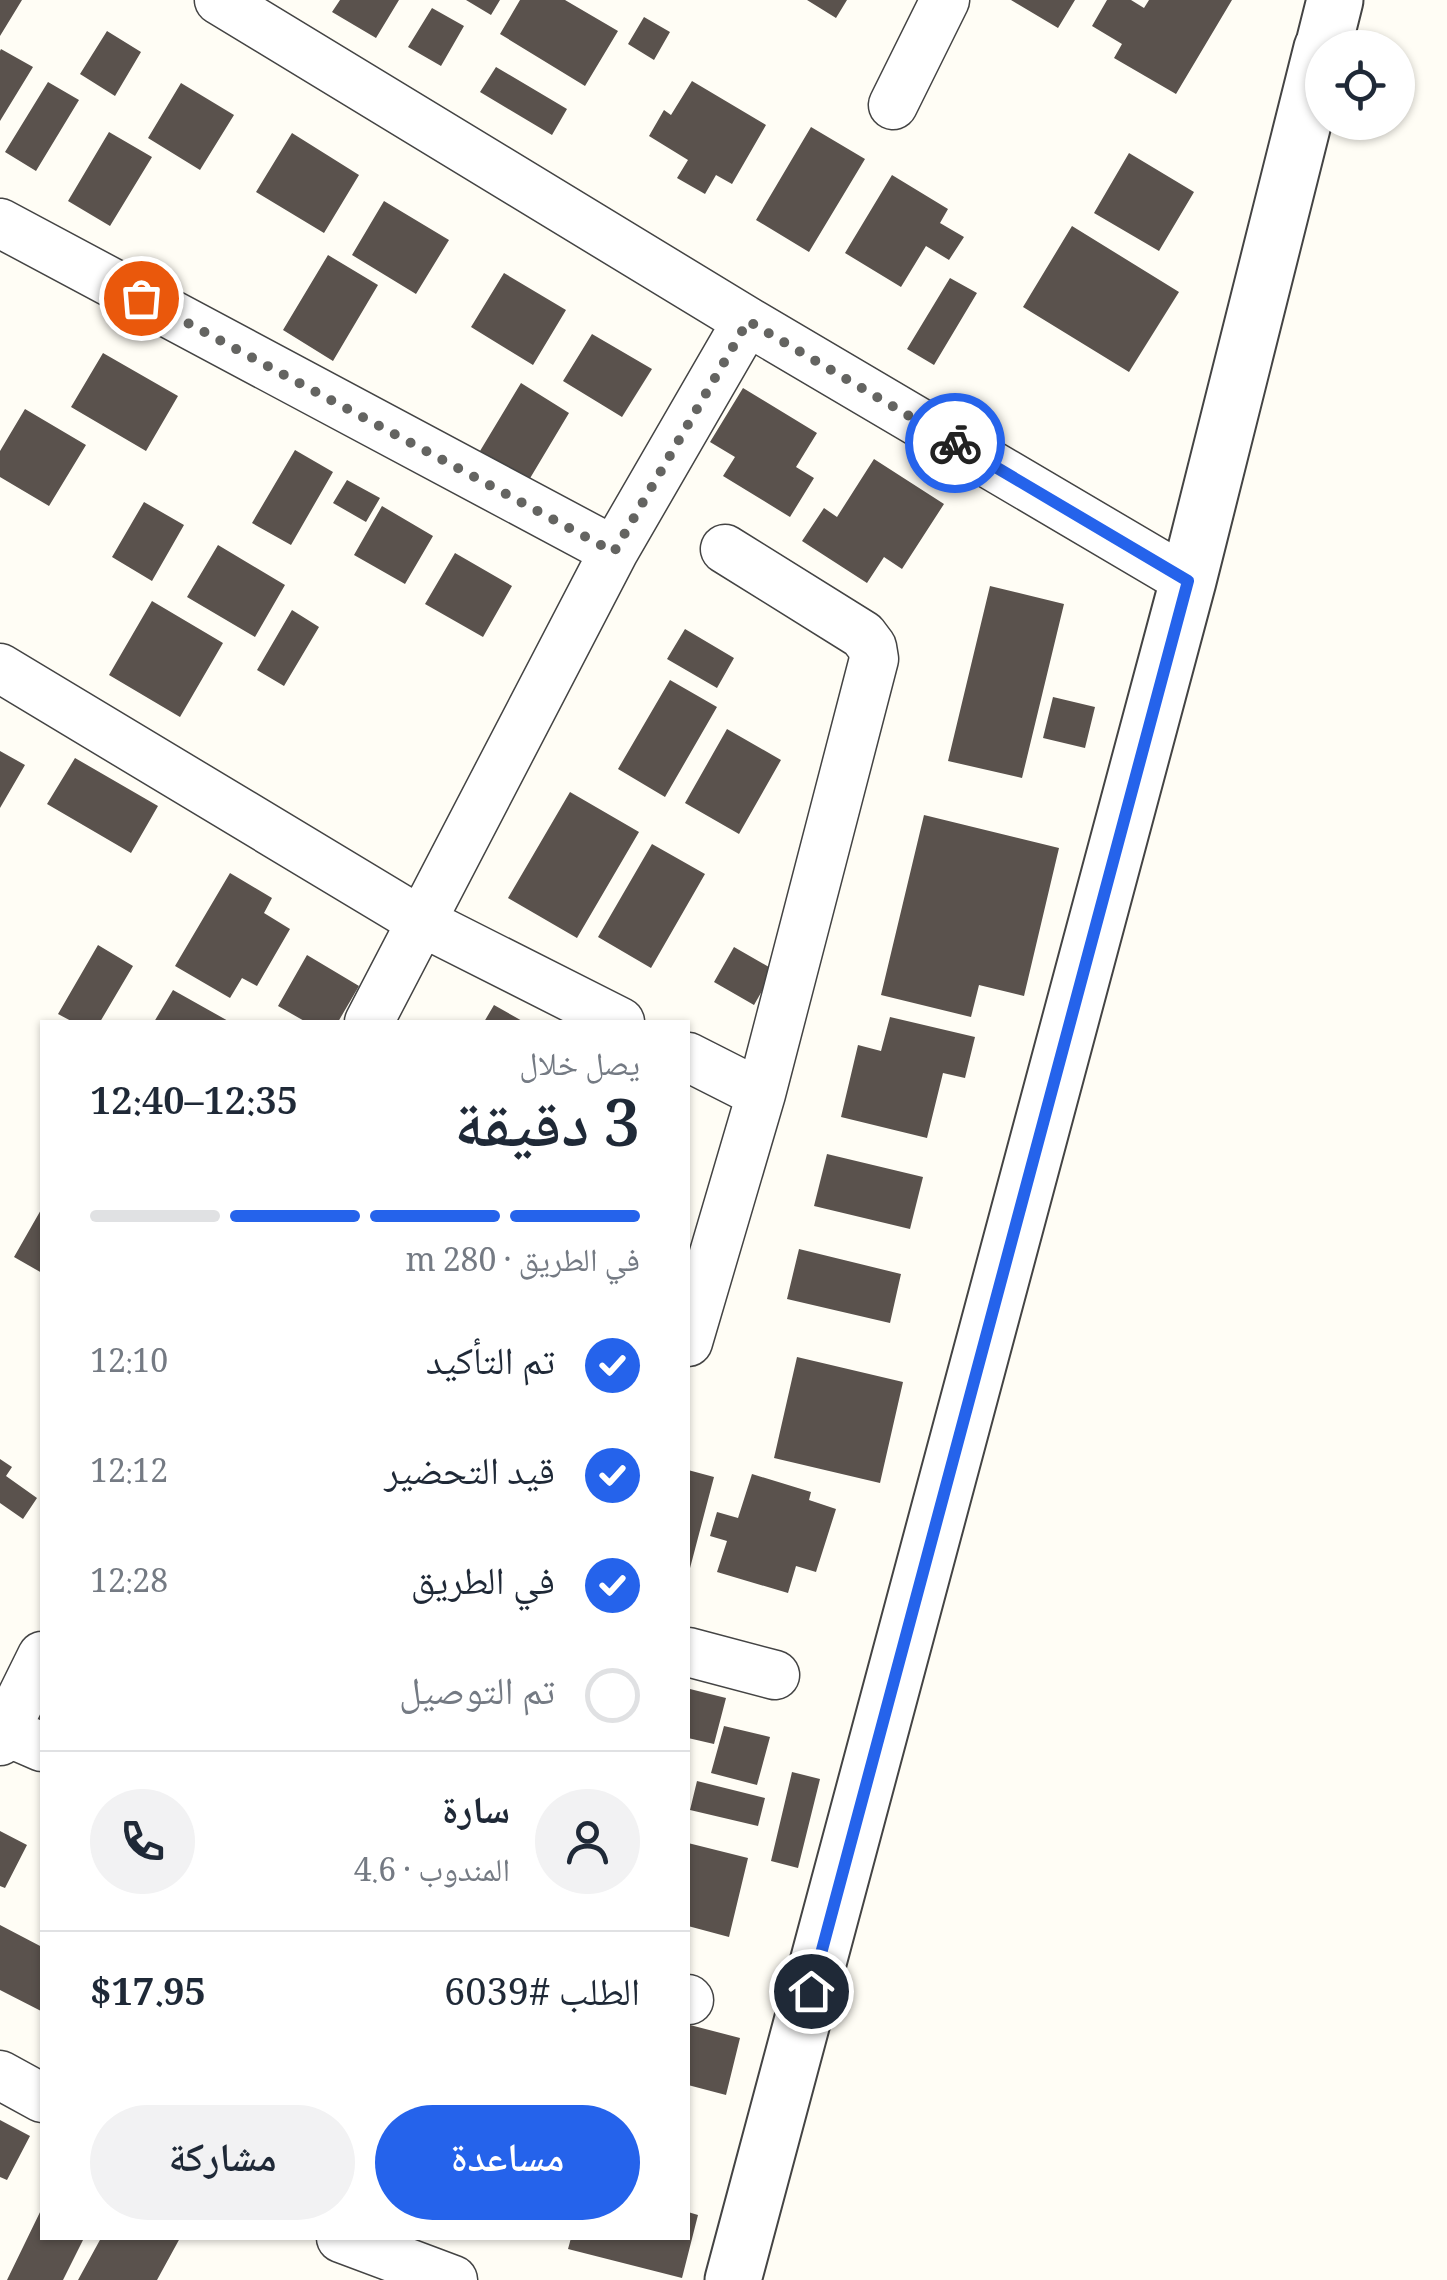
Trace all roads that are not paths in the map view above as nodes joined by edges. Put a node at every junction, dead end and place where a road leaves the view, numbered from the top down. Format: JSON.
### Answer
{"nodes":[{"id":1,"x":944,"y":0,"type":"edge"},
{"id":2,"x":229,"y":3,"type":"edge"},
{"id":3,"x":1324,"y":22,"type":"edge"},
{"id":4,"x":894,"y":105,"type":"dead end"},
{"id":5,"x":2,"y":228,"type":"edge"},
{"id":6,"x":748,"y":321,"type":"junction"},
{"id":7,"x":726,"y":550,"type":"dead end"},
{"id":8,"x":614,"y":552,"type":"junction"},
{"id":9,"x":1188,"y":581,"type":"junction"},
{"id":10,"x":0,"y":668,"type":"edge"},
{"id":11,"x":422,"y":922,"type":"junction"},
{"id":12,"x":370,"y":1020,"type":"edge"},
{"id":13,"x":616,"y":1020,"type":"edge"},
{"id":14,"x":690,"y":1058,"type":"edge"},
{"id":15,"x":761,"y":1094,"type":"junction"},
{"id":16,"x":690,"y":1335,"type":"edge"},
{"id":17,"x":690,"y":1653,"type":"edge"},
{"id":18,"x":40,"y":1662,"type":"edge"},
{"id":19,"x":774,"y":1675,"type":"dead end"},
{"id":20,"x":16,"y":1740,"type":"edge"},
{"id":21,"x":0,"y":2075,"type":"edge"},
{"id":22,"x":40,"y":2097,"type":"edge"},
{"id":23,"x":346,"y":2240,"type":"edge"},
{"id":24,"x":453,"y":2280,"type":"edge"},
{"id":25,"x":733,"y":2280,"type":"edge"}],
"edges":[{"from":1,"to":4,"type":"street"},
{"from":2,"to":6,"type":"street"},
{"from":3,"to":9,"type":"street"},
{"from":5,"to":8,"type":"street"},
{"from":6,"to":8,"type":"street"},
{"from":6,"to":9,"type":"street"},
{"from":7,"to":15,"type":"street"},
{"from":8,"to":11,"type":"street"},
{"from":9,"to":25,"type":"street"},
{"from":10,"to":11,"type":"street"},
{"from":11,"to":12,"type":"street"},
{"from":11,"to":13,"type":"street"},
{"from":14,"to":15,"type":"street"},
{"from":15,"to":16,"type":"street"},
{"from":17,"to":19,"type":"street"},
{"from":18,"to":20,"type":"street"},
{"from":21,"to":22,"type":"street"},
{"from":23,"to":24,"type":"street"}]}
